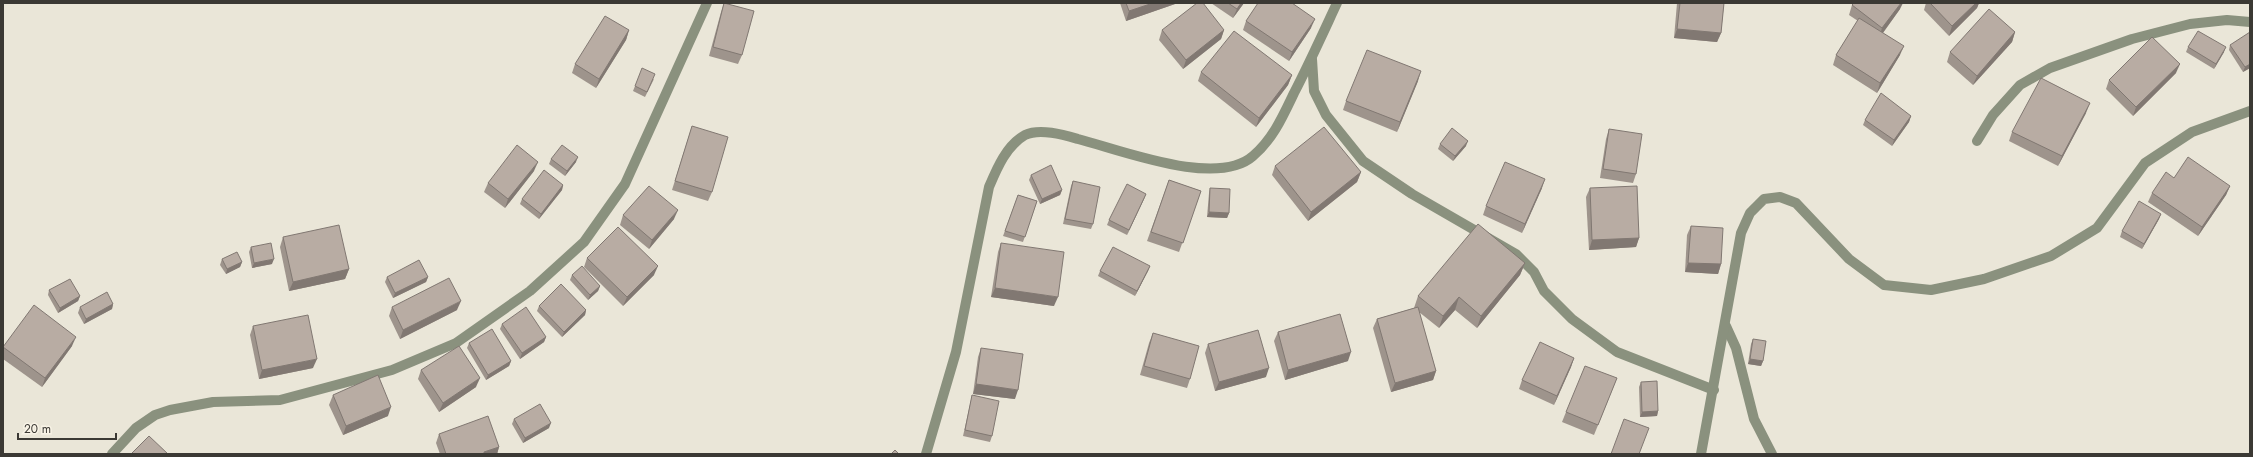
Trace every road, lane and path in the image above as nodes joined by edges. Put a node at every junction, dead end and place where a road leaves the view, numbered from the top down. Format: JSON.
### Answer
{"nodes":[{"id":1,"x":707,"y":3,"type":"edge"},
{"id":2,"x":1336,"y":3,"type":"edge"},
{"id":3,"x":2250,"y":22,"type":"edge"},
{"id":4,"x":1312,"y":59,"type":"junction"},
{"id":5,"x":2250,"y":111,"type":"edge"},
{"id":6,"x":1977,"y":141,"type":"dead end"},
{"id":7,"x":1726,"y":326,"type":"junction"},
{"id":8,"x":1714,"y":390,"type":"junction"},
{"id":9,"x":112,"y":454,"type":"edge"},
{"id":10,"x":926,"y":454,"type":"edge"},
{"id":11,"x":1701,"y":454,"type":"edge"},
{"id":12,"x":1772,"y":454,"type":"edge"}],
"edges":[{"from":1,"to":9,"type":"street"},
{"from":2,"to":4,"type":"street"},
{"from":3,"to":6,"type":"street"},
{"from":4,"to":8,"type":"street"},
{"from":4,"to":10,"type":"street"},
{"from":5,"to":7,"type":"street"},
{"from":7,"to":8,"type":"street"},
{"from":7,"to":12,"type":"street"},
{"from":8,"to":11,"type":"street"}]}
